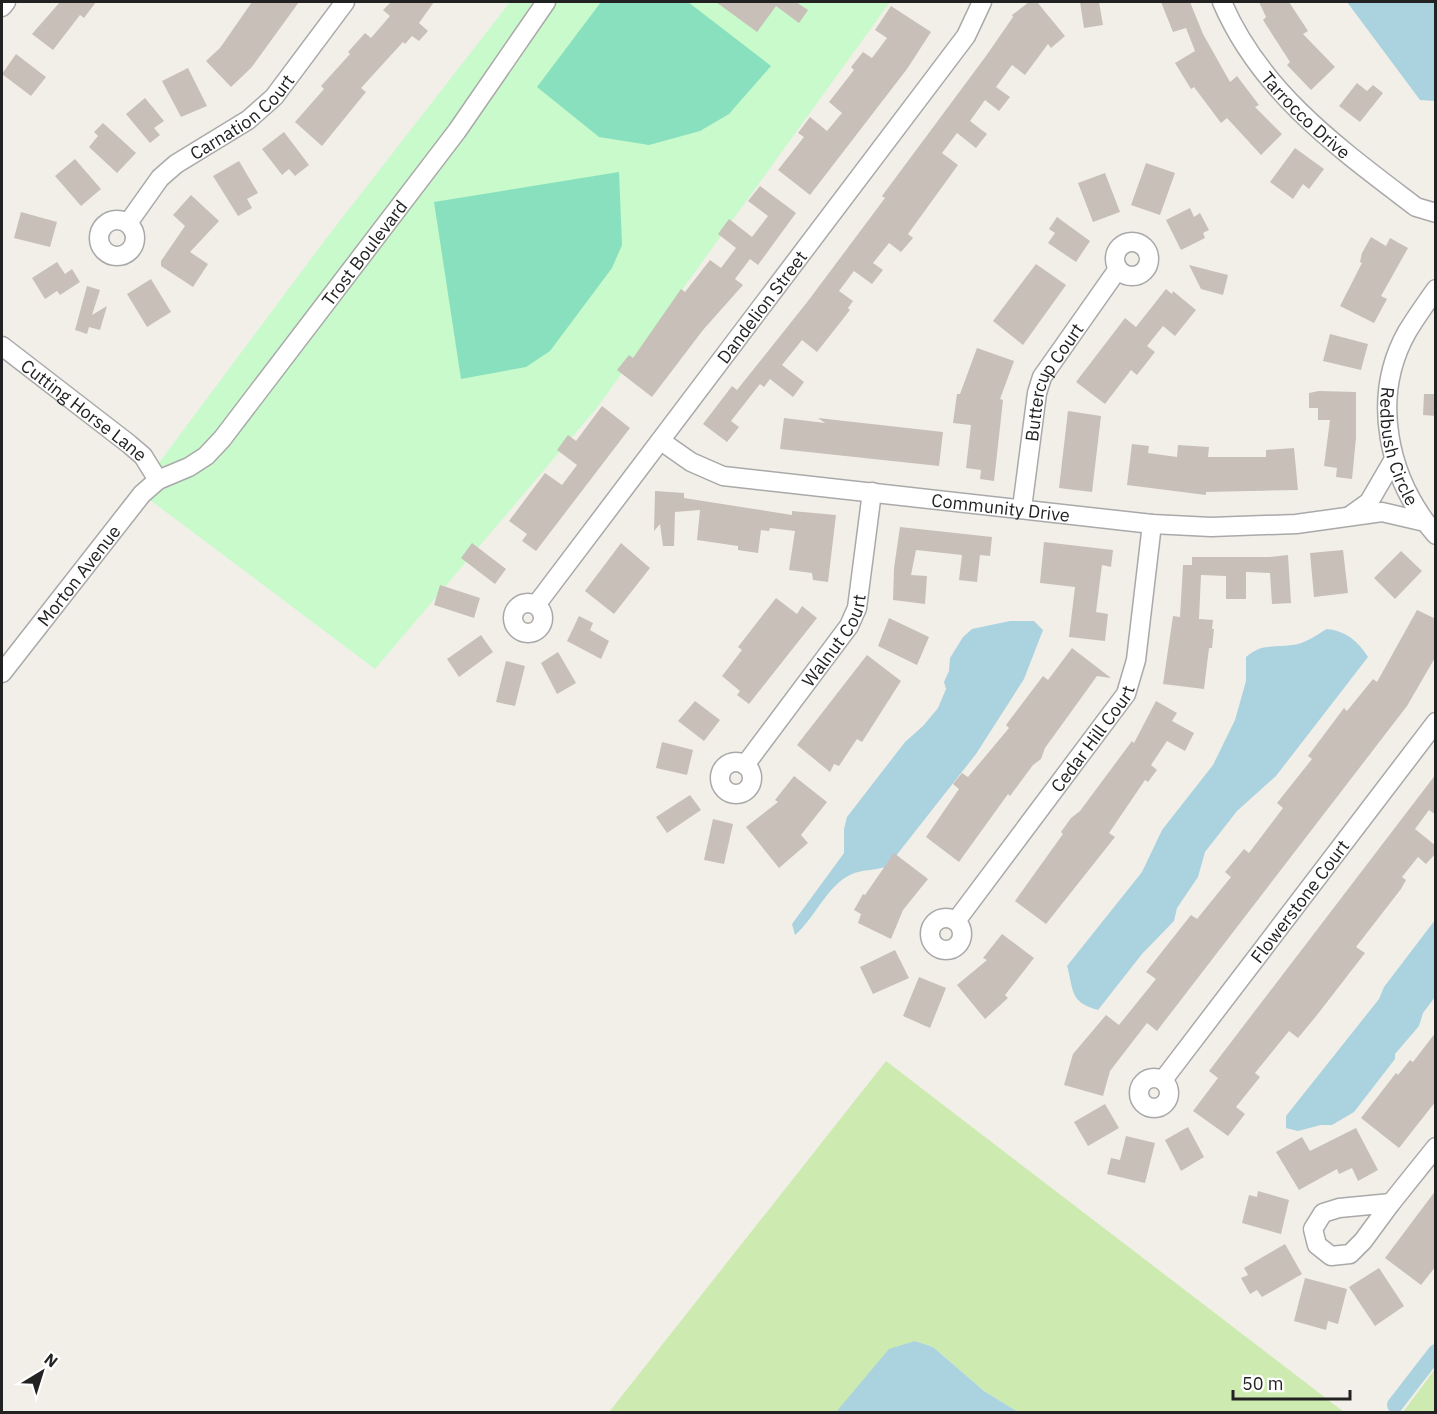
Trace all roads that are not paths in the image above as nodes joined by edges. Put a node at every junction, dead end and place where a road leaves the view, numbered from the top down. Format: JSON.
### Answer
{"nodes":[{"id":1,"x":6,"y":2,"type":"edge"},
{"id":2,"x":345,"y":2,"type":"edge"},
{"id":3,"x":546,"y":2,"type":"edge"},
{"id":4,"x":1222,"y":2,"type":"edge"},
{"id":5,"x":981,"y":4,"type":"edge"},
{"id":6,"x":2,"y":7,"type":"edge"},
{"id":7,"x":1416,"y":207,"type":"junction"},
{"id":8,"x":1436,"y":213,"type":"edge"},
{"id":9,"x":128,"y":223,"type":"dead end"},
{"id":10,"x":1436,"y":227,"type":"edge"},
{"id":11,"x":1118,"y":269,"type":"dead end"},
{"id":12,"x":1436,"y":289,"type":"edge"},
{"id":13,"x":2,"y":346,"type":"edge"},
{"id":14,"x":661,"y":441,"type":"junction"},
{"id":15,"x":1394,"y":459,"type":"junction"},
{"id":16,"x":158,"y":480,"type":"junction"},
{"id":17,"x":872,"y":492,"type":"junction"},
{"id":18,"x":1022,"y":508,"type":"junction"},
{"id":19,"x":1350,"y":516,"type":"junction"},
{"id":20,"x":1152,"y":524,"type":"junction"},
{"id":21,"x":1430,"y":528,"type":"edge"},
{"id":22,"x":536,"y":605,"type":"dead end"},
{"id":23,"x":2,"y":673,"type":"edge"},
{"id":24,"x":1436,"y":722,"type":"edge"},
{"id":25,"x":745,"y":765,"type":"dead end"},
{"id":26,"x":956,"y":921,"type":"dead end"},
{"id":27,"x":1163,"y":1080,"type":"dead end"},
{"id":28,"x":1436,"y":1147,"type":"edge"},
{"id":29,"x":1391,"y":1203,"type":"dead end"}],
"edges":[{"from":1,"to":6,"type":"street"},
{"from":2,"to":9,"type":"street","name":"Carnation Court"},
{"from":3,"to":16,"type":"street","name":"Trost Boulevard"},
{"from":4,"to":7,"type":"street","name":"Tarrocco Drive"},
{"from":5,"to":14,"type":"street","name":"Dandelion Street"},
{"from":7,"to":8,"type":"street","name":"Tarrocco Drive"},
{"from":7,"to":10,"type":"street","name":"Tarrocco Drive"},
{"from":11,"to":18,"type":"street","name":"Buttercup Court"},
{"from":12,"to":15,"type":"street","name":"Redbush Circle"},
{"from":13,"to":16,"type":"street","name":"Cutting Horse Lane"},
{"from":14,"to":17,"type":"street","name":"Community Drive"},
{"from":14,"to":22,"type":"street","name":"Dandelion Street"},
{"from":15,"to":19,"type":"street"},
{"from":15,"to":21,"type":"street","name":"Redbush Circle"},
{"from":16,"to":23,"type":"street","name":"Morton Avenue"},
{"from":17,"to":18,"type":"street","name":"Community Drive"},
{"from":17,"to":25,"type":"street","name":"Walnut Court"},
{"from":18,"to":20,"type":"street","name":"Community Drive"},
{"from":19,"to":20,"type":"street","name":"Community Drive"},
{"from":19,"to":21,"type":"street","name":"Community Drive"},
{"from":20,"to":26,"type":"street","name":"Cedar Hill Court"},
{"from":24,"to":27,"type":"street","name":"Flowerstone Court"},
{"from":28,"to":29,"type":"street"}]}
